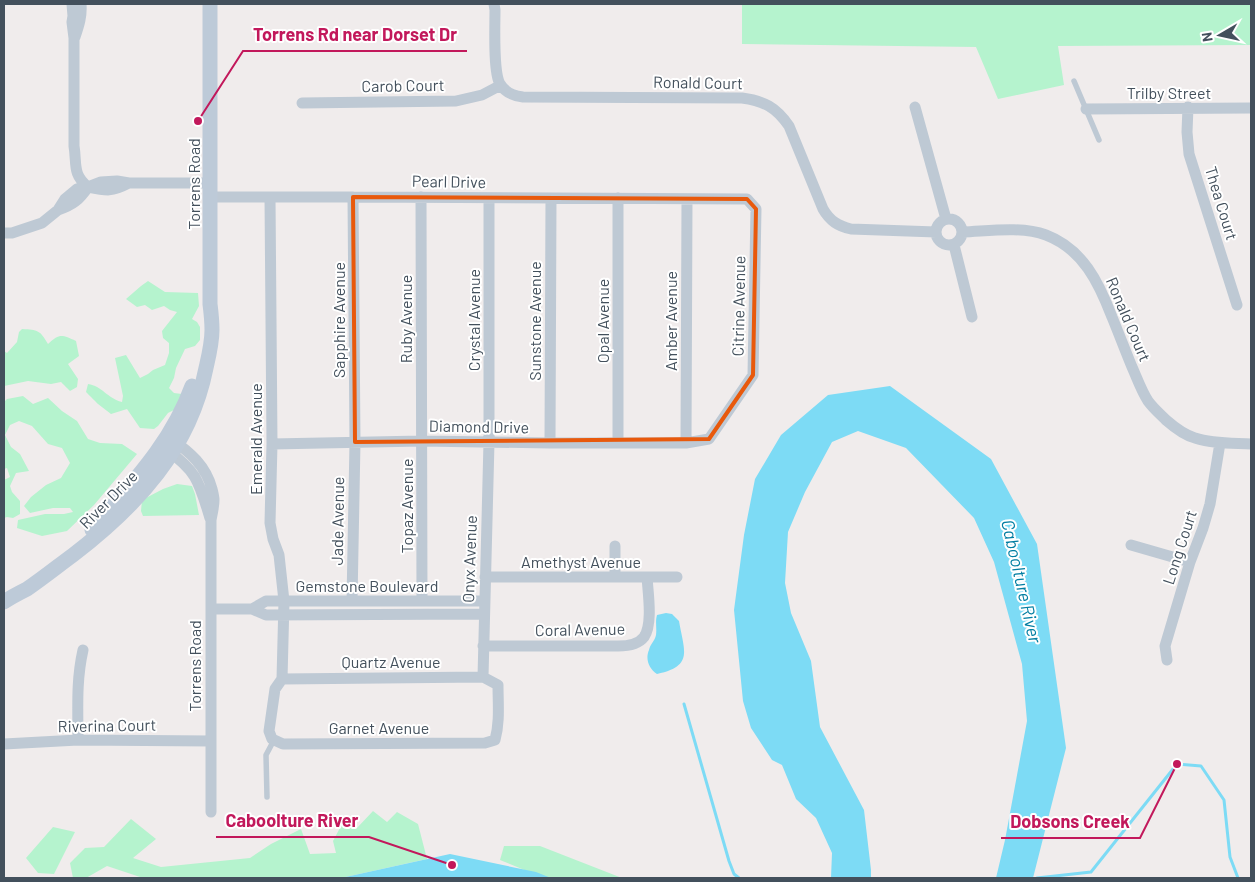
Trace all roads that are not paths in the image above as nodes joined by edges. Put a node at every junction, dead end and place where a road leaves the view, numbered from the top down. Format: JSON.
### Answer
{"nodes":[{"id":1,"x":72,"y":4,"type":"edge"},
{"id":2,"x":81,"y":4,"type":"edge"},
{"id":3,"x":210,"y":4,"type":"edge"},
{"id":4,"x":494,"y":4,"type":"edge"},
{"id":5,"x":74,"y":38,"type":"junction"},
{"id":6,"x":1074,"y":80,"type":"dead end"},
{"id":7,"x":501,"y":85,"type":"junction"},
{"id":8,"x":302,"y":103,"type":"dead end"},
{"id":9,"x":915,"y":107,"type":"dead end"},
{"id":10,"x":1188,"y":107,"type":"junction"},
{"id":11,"x":1251,"y":108,"type":"edge"},
{"id":12,"x":1086,"y":109,"type":"junction"},
{"id":13,"x":1099,"y":140,"type":"dead end"},
{"id":14,"x":88,"y":187,"type":"junction"},
{"id":15,"x":210,"y":190,"type":"junction"},
{"id":16,"x":270,"y":197,"type":"junction"},
{"id":17,"x":353,"y":197,"type":"junction"},
{"id":18,"x":421,"y":197,"type":"junction"},
{"id":19,"x":489,"y":198,"type":"junction"},
{"id":20,"x":551,"y":198,"type":"junction"},
{"id":21,"x":618,"y":198,"type":"junction"},
{"id":22,"x":687,"y":199,"type":"junction"},
{"id":23,"x":946,"y":219,"type":"junction"},
{"id":24,"x":936,"y":232,"type":"junction"},
{"id":25,"x":963,"y":232,"type":"junction"},
{"id":26,"x":4,"y":233,"type":"edge"},
{"id":27,"x":954,"y":245,"type":"junction"},
{"id":28,"x":1237,"y":306,"type":"dead end"},
{"id":29,"x":972,"y":317,"type":"dead end"},
{"id":30,"x":422,"y":441,"type":"junction"},
{"id":31,"x":355,"y":442,"type":"junction"},
{"id":32,"x":489,"y":442,"type":"junction"},
{"id":33,"x":550,"y":443,"type":"junction"},
{"id":34,"x":618,"y":443,"type":"junction"},
{"id":35,"x":686,"y":443,"type":"junction"},
{"id":36,"x":1220,"y":443,"type":"junction"},
{"id":37,"x":272,"y":444,"type":"junction"},
{"id":38,"x":1251,"y":444,"type":"edge"},
{"id":39,"x":170,"y":445,"type":"junction"},
{"id":40,"x":1131,"y":545,"type":"dead end"},
{"id":41,"x":615,"y":546,"type":"dead end"},
{"id":42,"x":1190,"y":562,"type":"junction"},
{"id":43,"x":485,"y":577,"type":"junction"},
{"id":44,"x":615,"y":577,"type":"junction"},
{"id":45,"x":677,"y":577,"type":"dead end"},
{"id":46,"x":647,"y":578,"type":"junction"},
{"id":47,"x":284,"y":601,"type":"junction"},
{"id":48,"x":352,"y":601,"type":"junction"},
{"id":49,"x":422,"y":601,"type":"junction"},
{"id":50,"x":4,"y":602,"type":"edge"},
{"id":51,"x":484,"y":602,"type":"junction"},
{"id":52,"x":252,"y":608,"type":"junction"},
{"id":53,"x":211,"y":609,"type":"junction"},
{"id":54,"x":484,"y":614,"type":"junction"},
{"id":55,"x":282,"y":615,"type":"junction"},
{"id":56,"x":483,"y":646,"type":"junction"},
{"id":57,"x":83,"y":650,"type":"dead end"},
{"id":58,"x":1167,"y":660,"type":"dead end"},
{"id":59,"x":483,"y":677,"type":"junction"},
{"id":60,"x":282,"y":678,"type":"junction"},
{"id":61,"x":498,"y":685,"type":"joint"},
{"id":62,"x":78,"y":740,"type":"junction"},
{"id":63,"x":274,"y":740,"type":"junction"},
{"id":64,"x":211,"y":741,"type":"junction"},
{"id":65,"x":4,"y":744,"type":"edge"},
{"id":66,"x":267,"y":796,"type":"dead end"},
{"id":67,"x":211,"y":812,"type":"dead end"}],
"edges":[{"from":1,"to":5,"type":"street"},
{"from":2,"to":5,"type":"street"},
{"from":3,"to":15,"type":"main road","name":"Torrens Road"},
{"from":4,"to":7,"type":"street"},
{"from":5,"to":14,"type":"street"},
{"from":6,"to":12,"type":"lane"},
{"from":7,"to":8,"type":"street","name":"Carob Court"},
{"from":7,"to":24,"type":"street","name":"Ronald Court"},
{"from":9,"to":23,"type":"street"},
{"from":10,"to":11,"type":"street","name":"Trilby Street"},
{"from":10,"to":12,"type":"street","name":"Trilby Street"},
{"from":10,"to":28,"type":"street","name":"Thea Court"},
{"from":12,"to":13,"type":"lane"},
{"from":14,"to":15,"type":"street","name":"Pearl Drive"},
{"from":14,"to":26,"type":"street"},
{"from":15,"to":16,"type":"street","name":"Pearl Drive"},
{"from":15,"to":39,"type":"main road","name":"Torrens Road"},
{"from":16,"to":17,"type":"street","name":"Pearl Drive"},
{"from":16,"to":37,"type":"street","name":"Emerald Avenue"},
{"from":17,"to":18,"type":"street","name":"Pearl Drive"},
{"from":17,"to":31,"type":"street","name":"Sapphire Avenue"},
{"from":18,"to":19,"type":"street","name":"Pearl Drive"},
{"from":18,"to":30,"type":"street","name":"Ruby Avenue"},
{"from":19,"to":20,"type":"street","name":"Pearl Drive"},
{"from":19,"to":32,"type":"street","name":"Crystal Avenue"},
{"from":20,"to":21,"type":"street","name":"Pearl Drive"},
{"from":20,"to":33,"type":"street","name":"Sunstone Avenue"},
{"from":21,"to":22,"type":"street","name":"Pearl Drive"},
{"from":21,"to":34,"type":"street","name":"Opal Avenue"},
{"from":22,"to":35,"type":"street","name":"Amber Avenue"},
{"from":22,"to":35,"type":"street","name":"Citrine Avenue"},
{"from":23,"to":24,"type":"street"},
{"from":23,"to":25,"type":"street"},
{"from":24,"to":27,"type":"street"},
{"from":25,"to":27,"type":"street"},
{"from":25,"to":36,"type":"street","name":"Ronald Court"},
{"from":27,"to":29,"type":"street"},
{"from":30,"to":31,"type":"street","name":"Diamond Drive"},
{"from":30,"to":32,"type":"street","name":"Diamond Drive"},
{"from":30,"to":49,"type":"street","name":"Topaz Avenue"},
{"from":31,"to":37,"type":"street","name":"Diamond Drive"},
{"from":31,"to":48,"type":"street","name":"Jade Avenue"},
{"from":32,"to":33,"type":"street","name":"Diamond Drive"},
{"from":32,"to":43,"type":"street","name":"Onyx Avenue"},
{"from":33,"to":34,"type":"street","name":"Diamond Drive"},
{"from":34,"to":35,"type":"street","name":"Diamond Drive"},
{"from":36,"to":38,"type":"street","name":"Ronald Court"},
{"from":36,"to":42,"type":"street","name":"Long Court"},
{"from":37,"to":47,"type":"street","name":"Emerald Avenue"},
{"from":39,"to":50,"type":"main road","name":"River Drive"},
{"from":39,"to":53,"type":"street","name":"Torrens Road"},
{"from":40,"to":42,"type":"street"},
{"from":41,"to":44,"type":"street"},
{"from":42,"to":58,"type":"street","name":"Long Court"},
{"from":43,"to":44,"type":"street","name":"Amethyst Avenue"},
{"from":43,"to":51,"type":"street","name":"Onyx Avenue"},
{"from":44,"to":46,"type":"street","name":"Amethyst Avenue"},
{"from":45,"to":46,"type":"street","name":"Amethyst Avenue"},
{"from":46,"to":56,"type":"street","name":"Coral Avenue"},
{"from":47,"to":48,"type":"street","name":"Gemstone Boulevard"},
{"from":47,"to":52,"type":"street","name":"Gemstone Boulevard"},
{"from":47,"to":55,"type":"street","name":"Emerald Avenue"},
{"from":48,"to":49,"type":"street","name":"Gemstone Boulevard"},
{"from":49,"to":51,"type":"street","name":"Gemstone Boulevard"},
{"from":51,"to":54,"type":"street","name":"Onyx Avenue"},
{"from":52,"to":53,"type":"street","name":"Gemstone Boulevard"},
{"from":52,"to":55,"type":"street","name":"Gemstone Boulevard"},
{"from":53,"to":64,"type":"street","name":"Torrens Road"},
{"from":54,"to":55,"type":"street","name":"Gemstone Boulevard"},
{"from":54,"to":56,"type":"street","name":"Onyx Avenue"},
{"from":55,"to":60,"type":"street","name":"Emerald Avenue"},
{"from":56,"to":59,"type":"street","name":"Onyx Avenue"},
{"from":57,"to":62,"type":"street"},
{"from":59,"to":60,"type":"street","name":"Quartz Avenue"},
{"from":59,"to":61,"type":"street","name":"Quartz Avenue"},
{"from":60,"to":63,"type":"street"},
{"from":61,"to":63,"type":"street","name":"Garnet Avenue"},
{"from":62,"to":64,"type":"street","name":"Riverina Court"},
{"from":62,"to":65,"type":"street","name":"Riverina Court"},
{"from":63,"to":66,"type":"lane"},
{"from":64,"to":67,"type":"street","name":"Torrens Road"}]}
